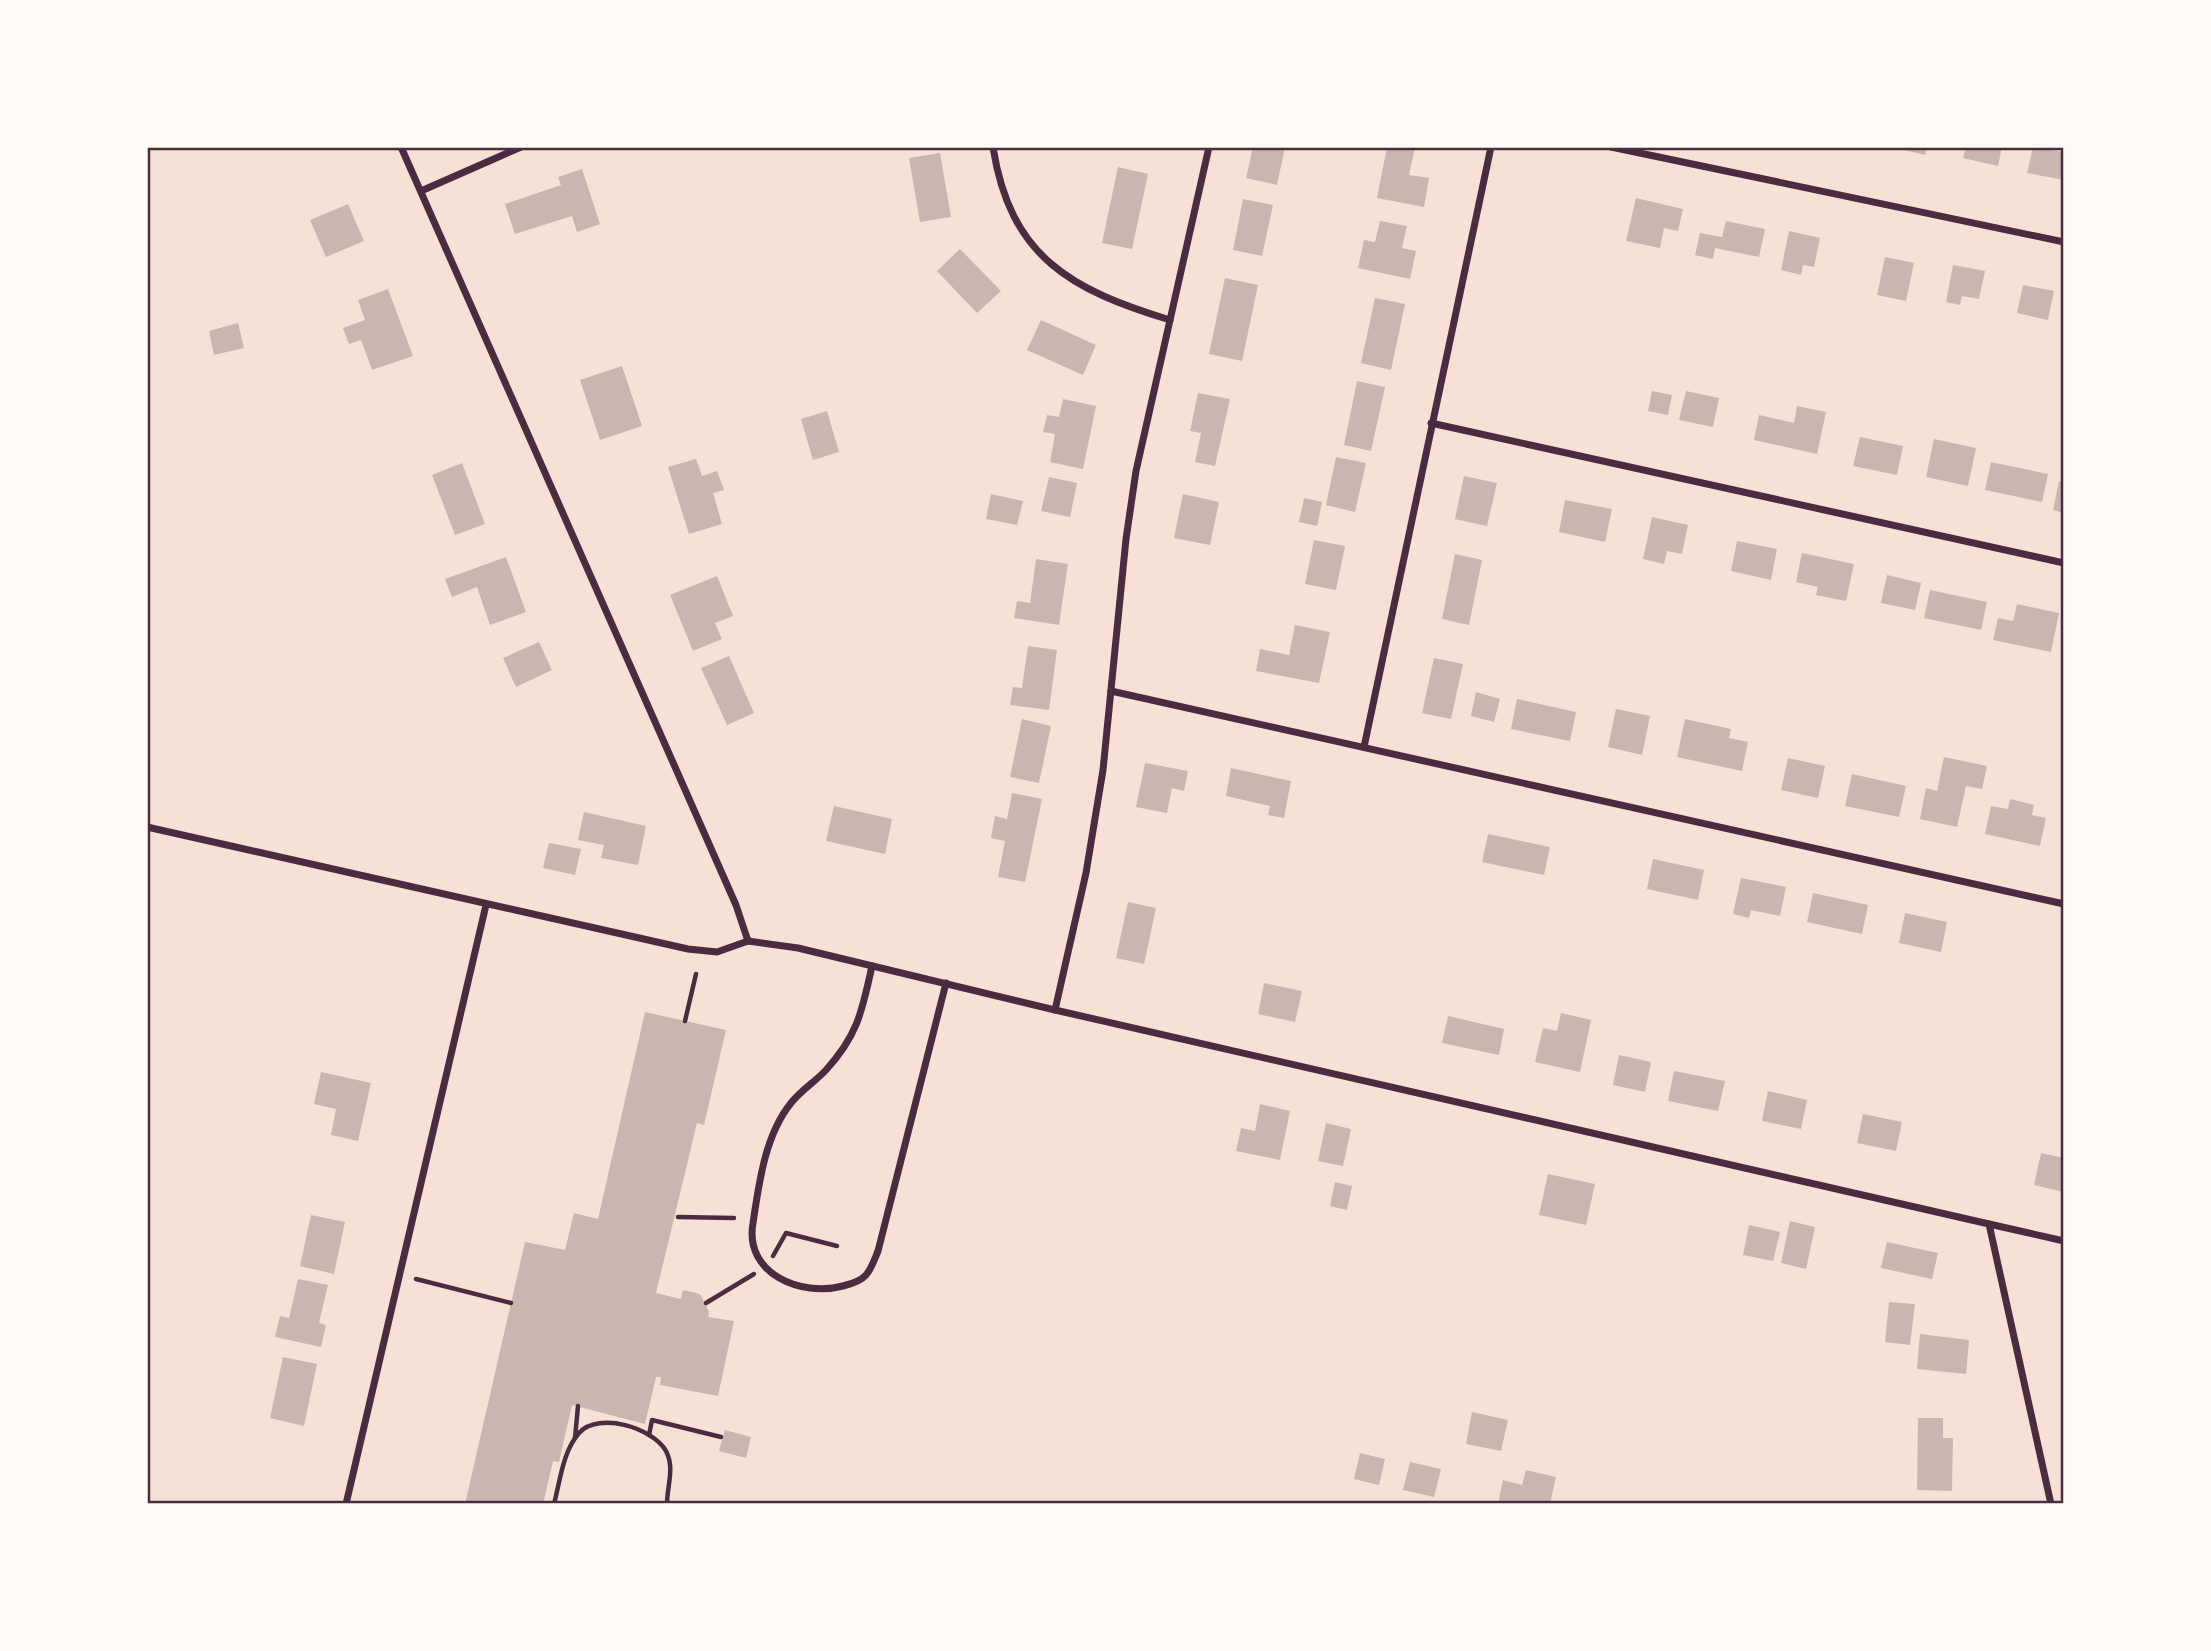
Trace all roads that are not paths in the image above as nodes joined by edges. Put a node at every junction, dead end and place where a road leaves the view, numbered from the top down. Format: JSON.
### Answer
{"nodes":[{"id":1,"x":401,"y":147,"type":"edge"},
{"id":2,"x":521,"y":147,"type":"edge"},
{"id":3,"x":993,"y":147,"type":"edge"},
{"id":4,"x":1209,"y":147,"type":"edge"},
{"id":5,"x":1491,"y":147,"type":"edge"},
{"id":6,"x":1611,"y":147,"type":"edge"},
{"id":7,"x":421,"y":191,"type":"junction"},
{"id":8,"x":2064,"y":242,"type":"edge"},
{"id":9,"x":1170,"y":320,"type":"junction"},
{"id":10,"x":1431,"y":423,"type":"junction"},
{"id":11,"x":2064,"y":563,"type":"edge"},
{"id":12,"x":1111,"y":691,"type":"junction"},
{"id":13,"x":1364,"y":747,"type":"junction"},
{"id":14,"x":147,"y":827,"type":"edge"},
{"id":15,"x":2064,"y":904,"type":"edge"},
{"id":16,"x":486,"y":905,"type":"junction"},
{"id":17,"x":748,"y":941,"type":"junction"},
{"id":18,"x":872,"y":966,"type":"junction"},
{"id":19,"x":946,"y":984,"type":"junction"},
{"id":20,"x":1055,"y":1010,"type":"junction"},
{"id":21,"x":1989,"y":1224,"type":"junction"},
{"id":22,"x":2064,"y":1241,"type":"edge"},
{"id":23,"x":346,"y":1504,"type":"edge"},
{"id":24,"x":2051,"y":1504,"type":"edge"}],
"edges":[{"from":1,"to":7,"type":"street"},
{"from":2,"to":7,"type":"street"},
{"from":3,"to":9,"type":"street"},
{"from":4,"to":9,"type":"street"},
{"from":5,"to":10,"type":"street"},
{"from":6,"to":8,"type":"street"},
{"from":7,"to":17,"type":"street"},
{"from":9,"to":12,"type":"street"},
{"from":10,"to":11,"type":"street"},
{"from":10,"to":13,"type":"street"},
{"from":12,"to":13,"type":"street"},
{"from":12,"to":20,"type":"street"},
{"from":13,"to":15,"type":"street"},
{"from":14,"to":16,"type":"street"},
{"from":16,"to":17,"type":"street"},
{"from":16,"to":23,"type":"street"},
{"from":17,"to":18,"type":"street"},
{"from":18,"to":19,"type":"street"},
{"from":18,"to":19,"type":"street"},
{"from":19,"to":20,"type":"street"},
{"from":20,"to":21,"type":"street"},
{"from":21,"to":22,"type":"street"},
{"from":21,"to":24,"type":"street"}]}
